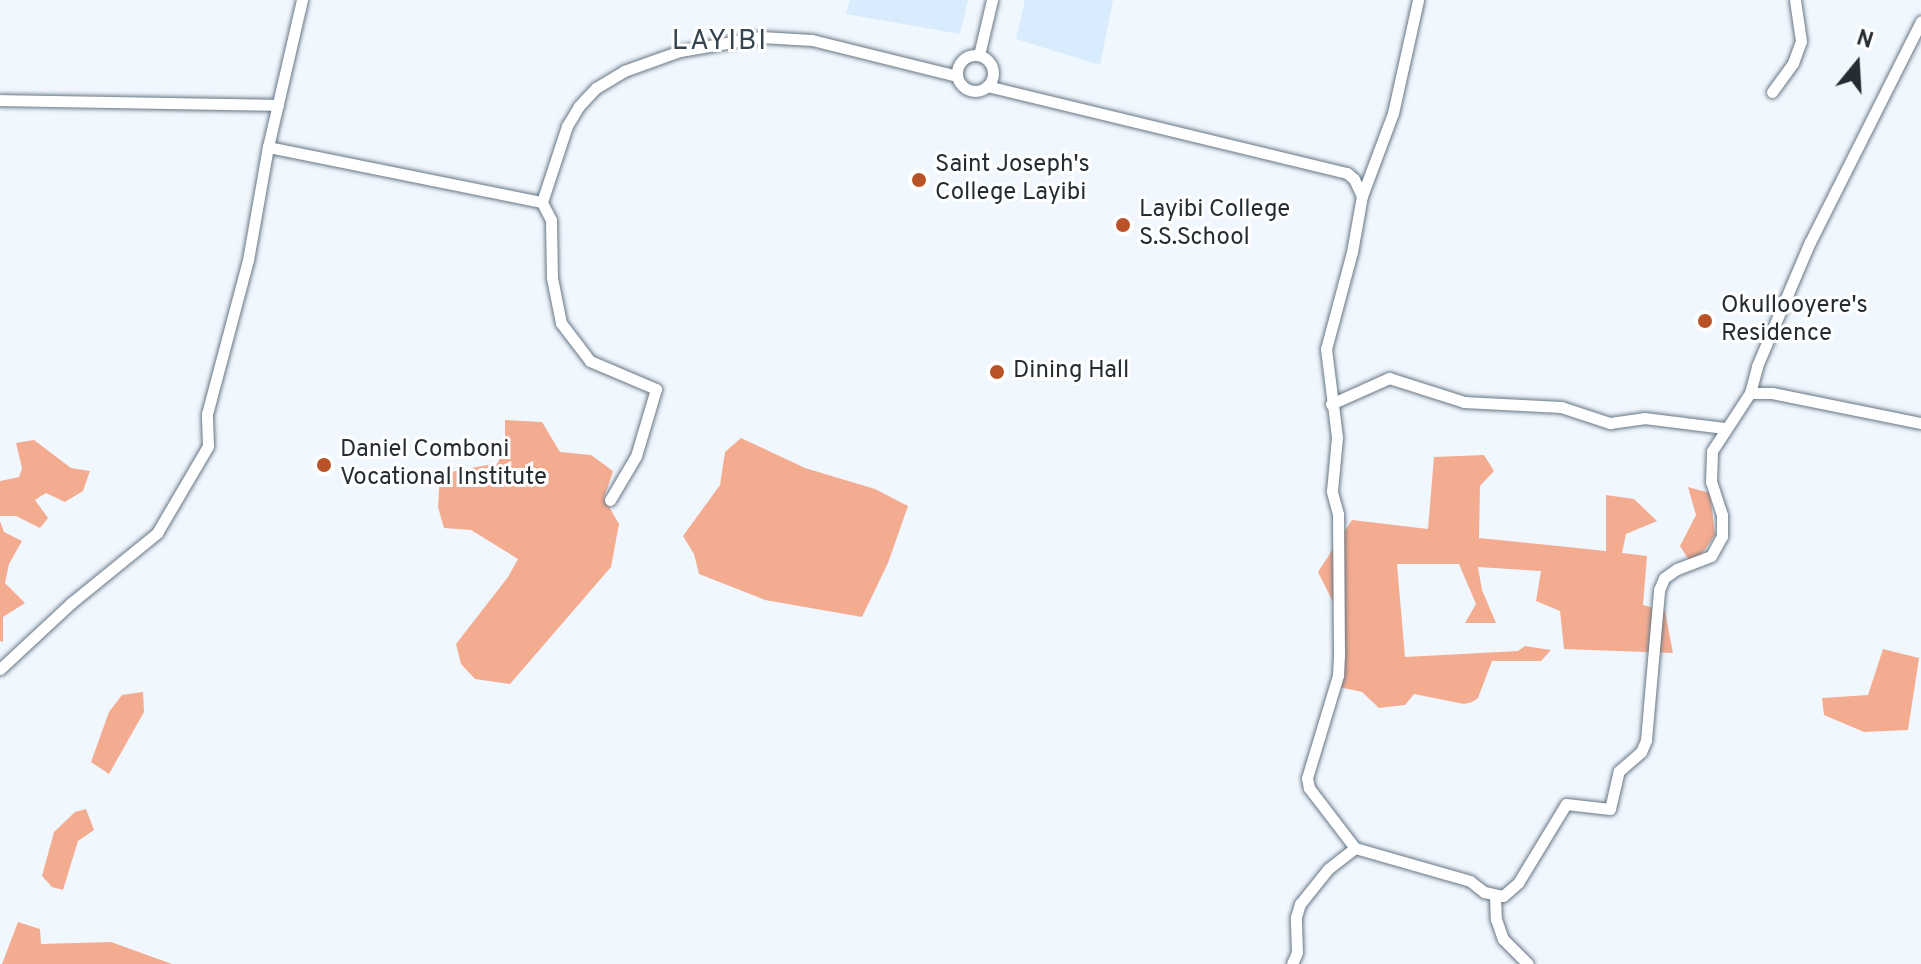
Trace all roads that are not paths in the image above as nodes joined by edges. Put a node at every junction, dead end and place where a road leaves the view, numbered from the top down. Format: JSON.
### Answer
{"nodes":[{"id":1,"x":302,"y":0,"type":"edge"},
{"id":2,"x":992,"y":0,"type":"edge"},
{"id":3,"x":1418,"y":0,"type":"edge"},
{"id":4,"x":1795,"y":0,"type":"edge"},
{"id":5,"x":1921,"y":21,"type":"edge"},
{"id":6,"x":979,"y":55,"type":"junction"},
{"id":7,"x":957,"y":76,"type":"junction"},
{"id":8,"x":987,"y":86,"type":"junction"},
{"id":9,"x":1772,"y":92,"type":"dead end"},
{"id":10,"x":0,"y":100,"type":"edge"},
{"id":11,"x":278,"y":105,"type":"junction"},
{"id":12,"x":268,"y":147,"type":"junction"},
{"id":13,"x":1362,"y":196,"type":"junction"},
{"id":14,"x":542,"y":202,"type":"junction"},
{"id":15,"x":1757,"y":366,"type":"junction"},
{"id":16,"x":1750,"y":393,"type":"junction"},
{"id":17,"x":1772,"y":393,"type":"junction"},
{"id":18,"x":1331,"y":404,"type":"junction"},
{"id":19,"x":1921,"y":423,"type":"edge"},
{"id":20,"x":1724,"y":428,"type":"junction"},
{"id":21,"x":610,"y":500,"type":"dead end"},
{"id":22,"x":0,"y":669,"type":"edge"},
{"id":23,"x":1355,"y":848,"type":"junction"},
{"id":24,"x":1495,"y":896,"type":"junction"},
{"id":25,"x":1292,"y":964,"type":"edge"},
{"id":26,"x":1528,"y":964,"type":"edge"}],
"edges":[{"from":1,"to":11,"type":"street"},
{"from":2,"to":6,"type":"street"},
{"from":3,"to":13,"type":"street"},
{"from":4,"to":9,"type":"street"},
{"from":5,"to":15,"type":"street"},
{"from":6,"to":7,"type":"street"},
{"from":6,"to":8,"type":"street"},
{"from":7,"to":8,"type":"street"},
{"from":7,"to":14,"type":"street"},
{"from":8,"to":13,"type":"street"},
{"from":10,"to":11,"type":"street"},
{"from":11,"to":12,"type":"street"},
{"from":12,"to":14,"type":"street"},
{"from":12,"to":22,"type":"street"},
{"from":13,"to":18,"type":"street"},
{"from":14,"to":21,"type":"street"},
{"from":15,"to":16,"type":"street"},
{"from":15,"to":17,"type":"street"},
{"from":16,"to":17,"type":"street"},
{"from":16,"to":20,"type":"street"},
{"from":17,"to":19,"type":"street"},
{"from":18,"to":20,"type":"street"},
{"from":18,"to":23,"type":"street"},
{"from":20,"to":24,"type":"street"},
{"from":23,"to":24,"type":"street"},
{"from":23,"to":25,"type":"street"},
{"from":24,"to":26,"type":"street"}]}
